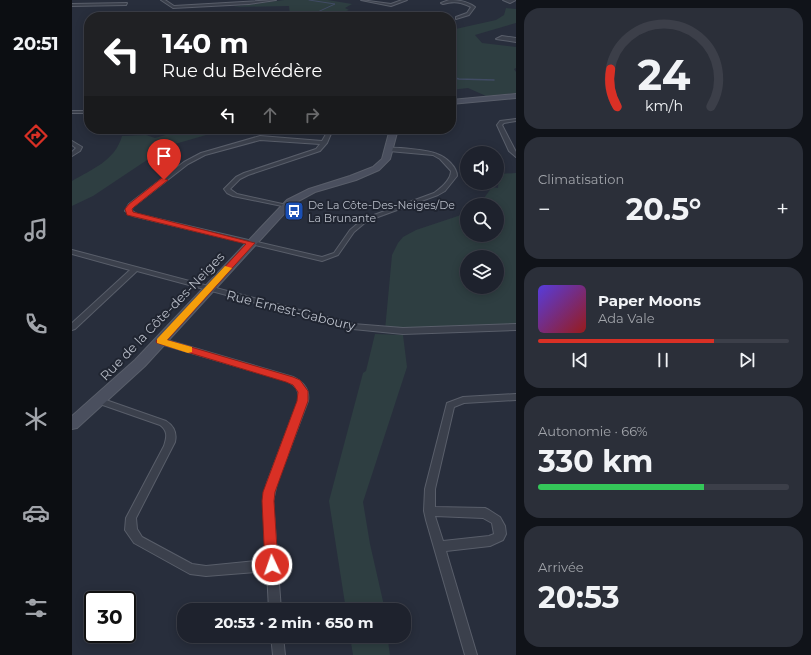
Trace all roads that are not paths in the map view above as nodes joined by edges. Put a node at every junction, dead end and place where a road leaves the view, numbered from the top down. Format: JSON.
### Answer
{"nodes":[{"id":1,"x":120,"y":0,"type":"edge"},
{"id":2,"x":163,"y":0,"type":"edge"},
{"id":3,"x":202,"y":0,"type":"edge"},
{"id":4,"x":249,"y":0,"type":"edge"},
{"id":5,"x":274,"y":0,"type":"edge"},
{"id":6,"x":363,"y":0,"type":"edge"},
{"id":7,"x":405,"y":0,"type":"edge"},
{"id":8,"x":453,"y":0,"type":"edge"},
{"id":9,"x":506,"y":0,"type":"edge"},
{"id":10,"x":514,"y":0,"type":"edge"},
{"id":11,"x":254,"y":3,"type":"junction"},
{"id":12,"x":443,"y":3,"type":"dead end"},
{"id":13,"x":126,"y":4,"type":"junction"},
{"id":14,"x":72,"y":5,"type":"edge"},
{"id":15,"x":211,"y":6,"type":"junction"},
{"id":16,"x":132,"y":9,"type":"dead end"},
{"id":17,"x":457,"y":18,"type":"dead end"},
{"id":18,"x":516,"y":96,"type":"edge"},
{"id":19,"x":456,"y":102,"type":"edge"},
{"id":20,"x":72,"y":112,"type":"edge"},
{"id":21,"x":84,"y":112,"type":"edge"},
{"id":22,"x":516,"y":120,"type":"edge"},
{"id":23,"x":328,"y":134,"type":"edge"},
{"id":24,"x":393,"y":134,"type":"edge"},
{"id":25,"x":72,"y":143,"type":"edge"},
{"id":26,"x":324,"y":143,"type":"junction"},
{"id":27,"x":389,"y":149,"type":"junction"},
{"id":28,"x":72,"y":154,"type":"edge"},
{"id":29,"x":516,"y":155,"type":"edge"},
{"id":30,"x":285,"y":206,"type":"junction"},
{"id":31,"x":251,"y":243,"type":"junction"},
{"id":32,"x":72,"y":252,"type":"edge"},
{"id":33,"x":135,"y":269,"type":"junction"},
{"id":34,"x":208,"y":289,"type":"junction"},
{"id":35,"x":72,"y":315,"type":"edge"},
{"id":36,"x":82,"y":318,"type":"junction"},
{"id":37,"x":72,"y":327,"type":"edge"},
{"id":38,"x":516,"y":327,"type":"edge"},
{"id":39,"x":160,"y":341,"type":"junction"},
{"id":40,"x":516,"y":397,"type":"edge"},
{"id":41,"x":100,"y":401,"type":"junction"},
{"id":42,"x":72,"y":424,"type":"edge"},
{"id":43,"x":429,"y":511,"type":"junction"},
{"id":44,"x":438,"y":547,"type":"junction"},
{"id":45,"x":272,"y":565,"type":"junction"},
{"id":46,"x":275,"y":603,"type":"edge"},
{"id":47,"x":278,"y":643,"type":"edge"},
{"id":48,"x":279,"y":655,"type":"edge"},
{"id":49,"x":471,"y":655,"type":"edge"}],
"edges":[{"from":1,"to":13,"type":"street"},
{"from":2,"to":15,"type":"street"},
{"from":3,"to":15,"type":"street"},
{"from":4,"to":11,"type":"street"},
{"from":5,"to":11,"type":"street"},
{"from":6,"to":7,"type":"street"},
{"from":8,"to":12,"type":"street"},
{"from":8,"to":17,"type":"street"},
{"from":9,"to":10,"type":"street"},
{"from":11,"to":15,"type":"street"},
{"from":13,"to":14,"type":"street"},
{"from":13,"to":16,"type":"street"},
{"from":18,"to":19,"type":"street"},
{"from":20,"to":21,"type":"street"},
{"from":22,"to":29,"type":"street"},
{"from":23,"to":26,"type":"street"},
{"from":24,"to":27,"type":"street","name":"Rue de la Côte-des-Neiges"},
{"from":25,"to":28,"type":"street"},
{"from":26,"to":30,"type":"street"},
{"from":26,"to":31,"type":"street"},
{"from":27,"to":30,"type":"street","name":"Rue de la Côte-des-Neiges"},
{"from":27,"to":31,"type":"street"},
{"from":30,"to":31,"type":"street","name":"Rue de la Côte-des-Neiges"},
{"from":31,"to":34,"type":"street","name":"Rue de la Côte-des-Neiges"},
{"from":32,"to":33,"type":"street","name":"Rue Ernest-Gaboury"},
{"from":33,"to":34,"type":"street","name":"Rue Ernest-Gaboury"},
{"from":33,"to":36,"type":"street"},
{"from":34,"to":38,"type":"street","name":"Rue Ernest-Gaboury"},
{"from":34,"to":39,"type":"street","name":"Rue de la Côte-des-Neiges"},
{"from":35,"to":36,"type":"street"},
{"from":36,"to":37,"type":"street"},
{"from":39,"to":41,"type":"street","name":"Rue de la Côte-des-Neiges"},
{"from":39,"to":45,"type":"street"},
{"from":40,"to":43,"type":"street"},
{"from":41,"to":42,"type":"street","name":"Rue de la Côte-des-Neiges"},
{"from":41,"to":45,"type":"street"},
{"from":43,"to":44,"type":"street"},
{"from":43,"to":44,"type":"street"},
{"from":44,"to":49,"type":"street"},
{"from":45,"to":46,"type":"street"},
{"from":47,"to":48,"type":"street"}]}
